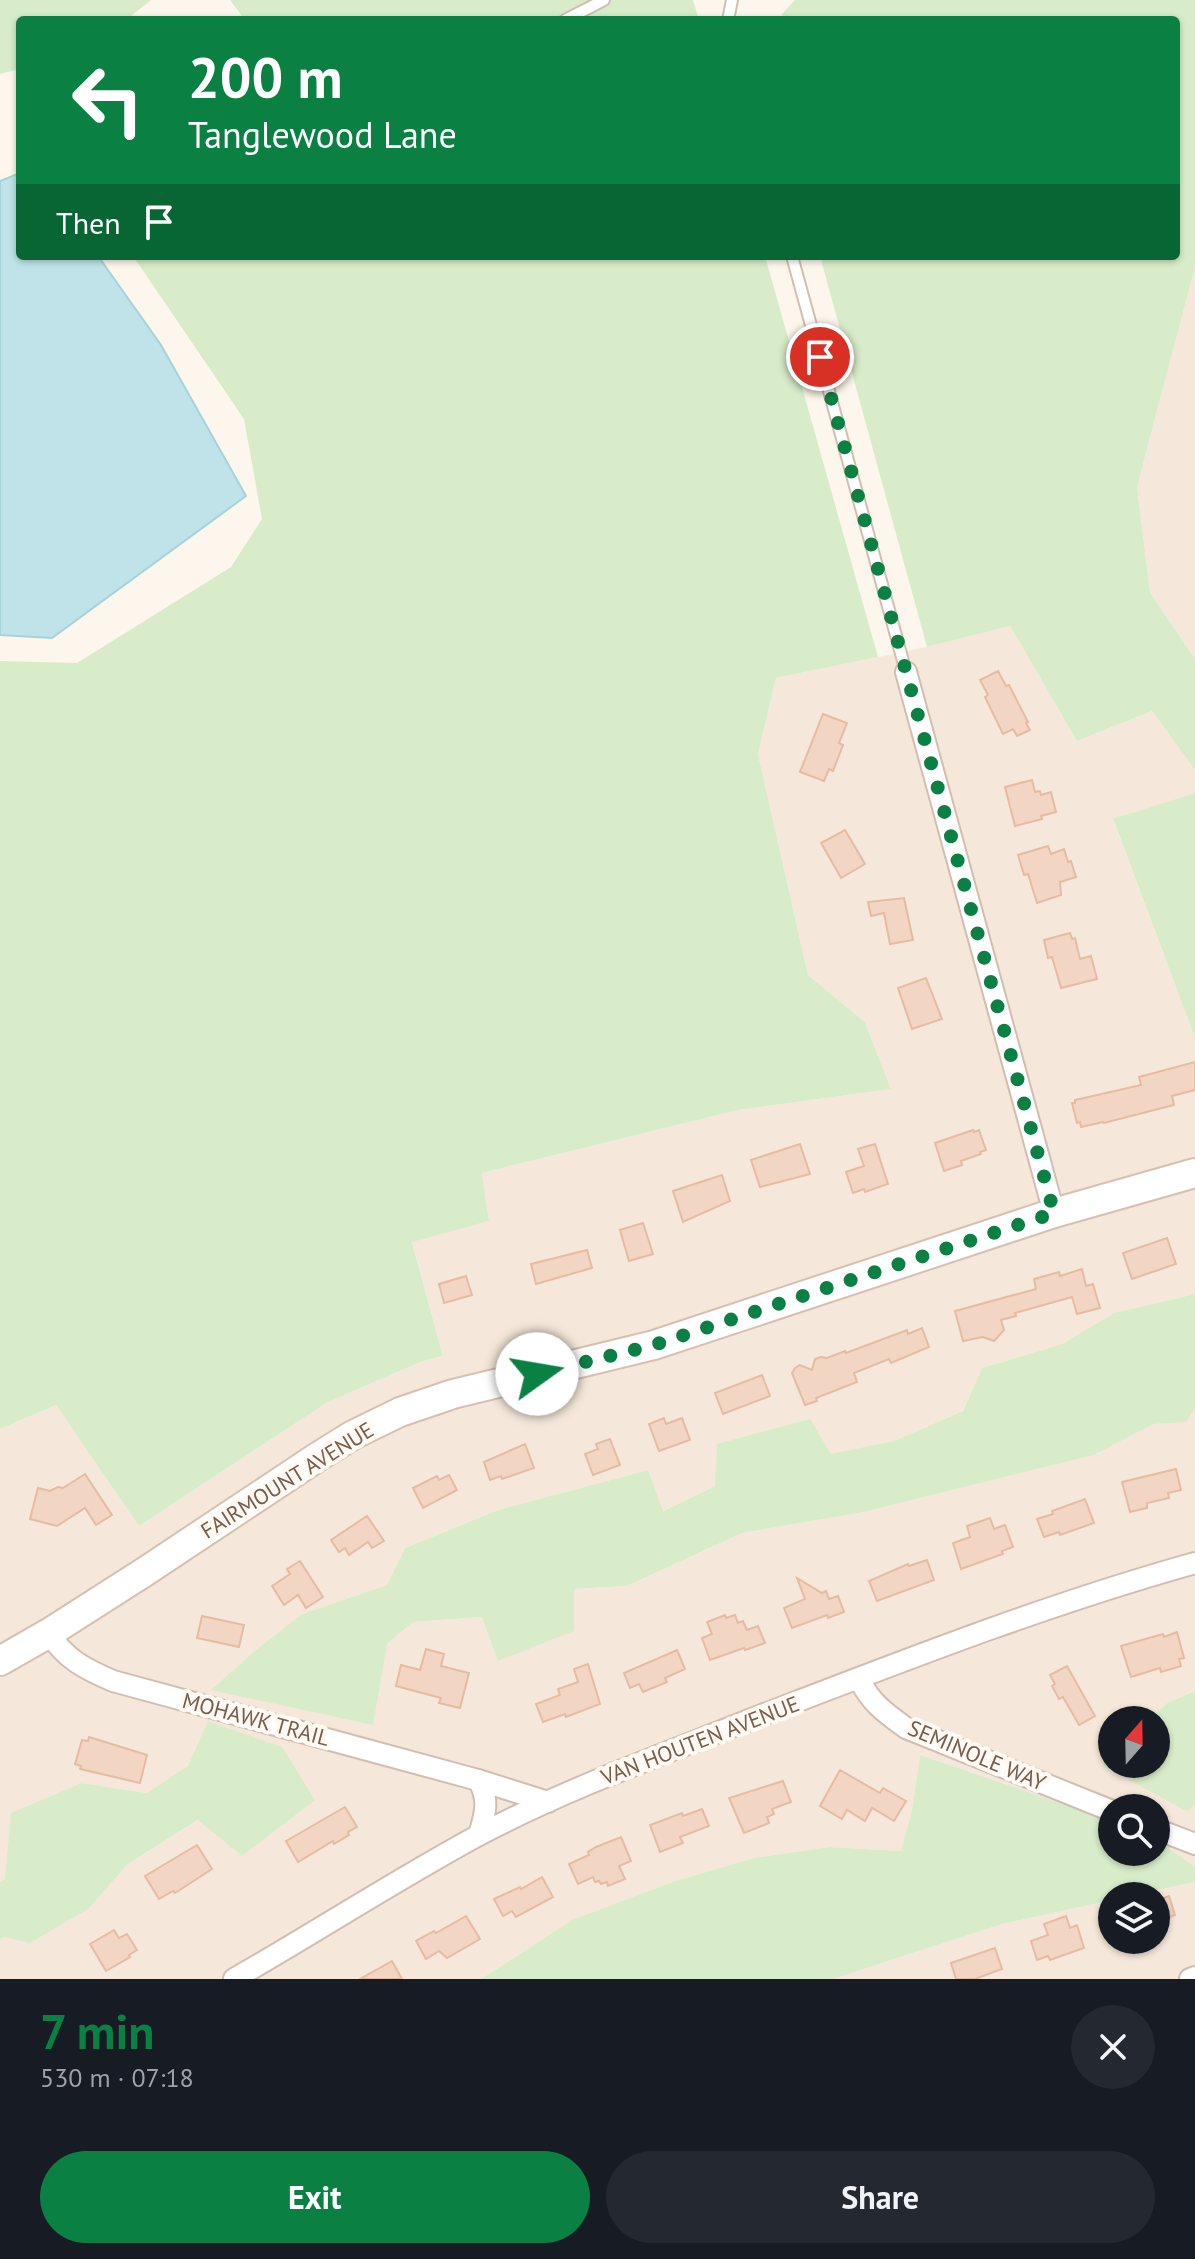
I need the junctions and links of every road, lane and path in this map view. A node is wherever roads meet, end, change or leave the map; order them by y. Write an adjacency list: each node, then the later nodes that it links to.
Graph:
1 (604, 0): 2 (lane)
2 (573, 16)
3 (793, 260): 4 (lane)
4 (906, 672): 6 (street)
5 (1195, 1173): 6 (main road, FAIRMOUNT AVENUE)
6 (1054, 1213): 8 (main road, FAIRMOUNT AVENUE)
7 (1195, 1563): 10 (street, VAN HOUTEN AVENUE)
8 (49, 1633): 9 (main road, FAIRMOUNT AVENUE); 11 (street, MOHAWK TRAIL)
9 (0, 1661)
10 (859, 1679): 12 (street, VAN HOUTEN AVENUE); 13 (street, SEMINOLE WAY)
11 (478, 1780): 12 (street, MOHAWK TRAIL); 15 (street)
12 (548, 1802): 15 (street, VAN HOUTEN AVENUE)
13 (1098, 1805)
14 (1170, 1834): 16 (street)
15 (479, 1835): 17 (street, VAN HOUTEN AVENUE)
16 (1195, 1844)
17 (234, 1979)

